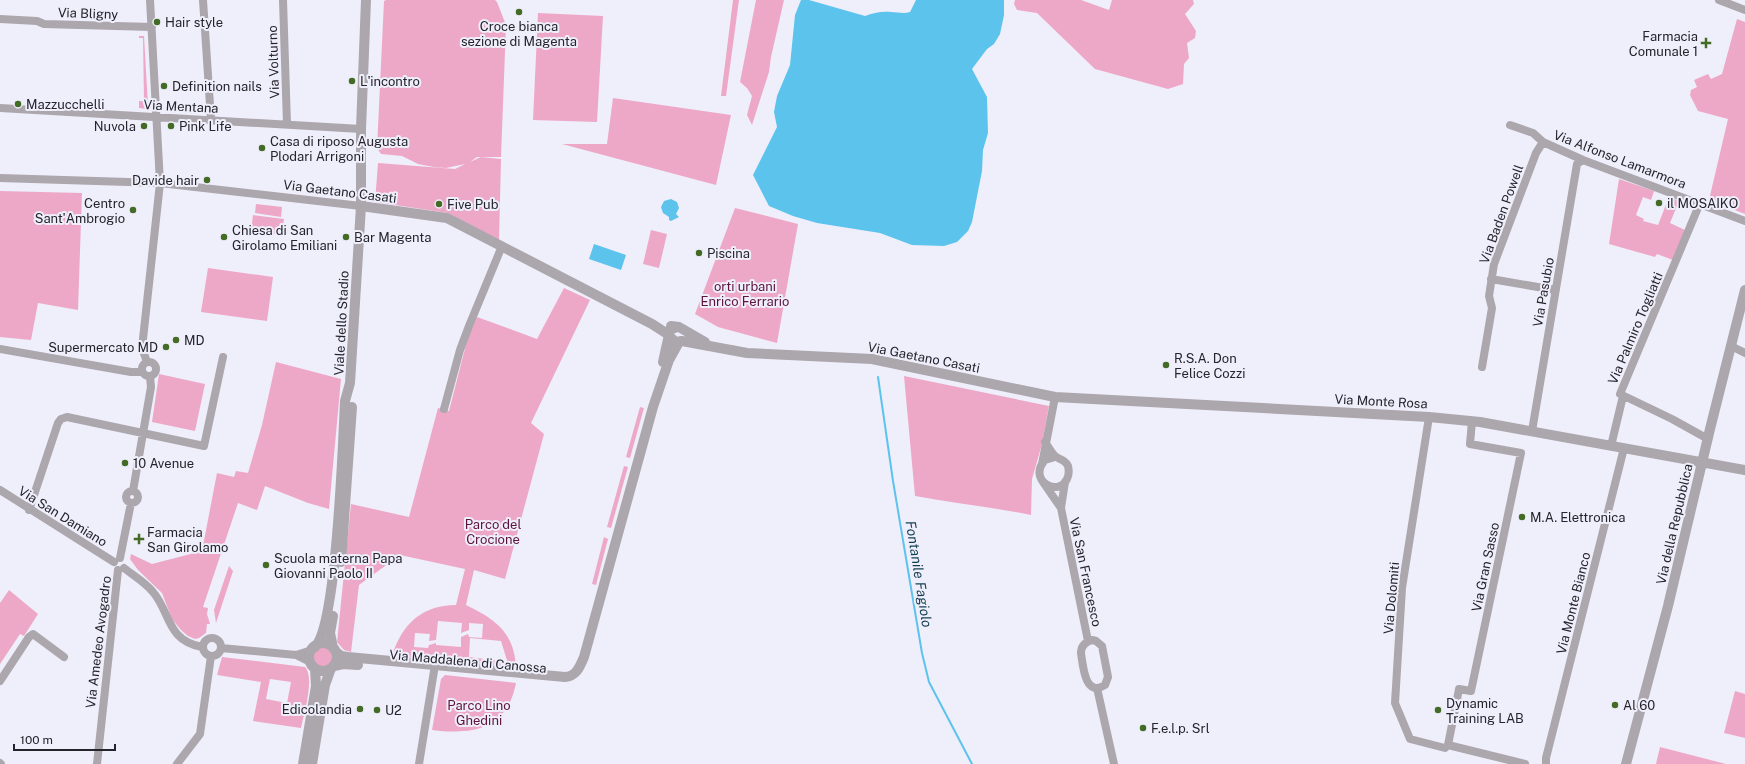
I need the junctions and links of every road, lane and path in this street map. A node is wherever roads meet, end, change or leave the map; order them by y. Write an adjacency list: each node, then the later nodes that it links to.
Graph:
1 (150, 0): 9 (street)
2 (203, 0): 12 (street)
3 (283, 0): 13 (street, Via Volturno)
4 (366, 0): 15 (street, Viale dello Stadio)
5 (1719, 0): 6 (street)
6 (1730, 2): 7 (street)
7 (1745, 10)
8 (0, 19): 9 (street, Via Bligny)
9 (152, 28): 11 (street)
10 (0, 108): 11 (street, Via Mentana)
11 (157, 117): 12 (street, Via Mentana); 19 (street)
12 (211, 120): 13 (street, Via Mentana)
13 (287, 124): 15 (street, Via Mentana)
14 (1510, 125): 16 (street, Via Alfonso Lamarmora)
15 (361, 129): 21 (street, Viale dello Stadio)
16 (1543, 142): 17 (street, Via Alfonso Lamarmora); 24 (street, Via Baden Powell)
17 (1583, 160): 20 (street, Via Alfonso Lamarmora); 25 (street, Via Pasubio)
18 (0, 178): 19 (street, Via Gaetano Casati)
19 (160, 182): 21 (street, Via Gaetano Casati); 36 (street)
20 (1700, 203): 22 (street, Via Alfonso Lamarmora); 41 (street, Via Palmiro Togliatti)
21 (361, 206): 23 (street, Via Gaetano Casati); 40 (street, Viale dello Stadio)
22 (1745, 221)
23 (502, 246): 27 (street, Via Gaetano Casati); 44 (street)
24 (1491, 279): 25 (street); 37 (street, Via Baden Powell)
25 (1555, 290): 47 (street, Via Pasubio)
26 (1745, 290): 31 (street, Via della Repubblica)
27 (652, 324): 28 (street, Via Gaetano Casati); 29 (street, Via Gaetano Casati)
28 (680, 328): 29 (street); 30 (street); 32 (street, Via Gaetano Casati)
29 (669, 336): 30 (street, Via Gaetano Casati); 43 (street, Via Maddalena di Canossa)
30 (680, 341): 32 (street, Via Gaetano Casati); 43 (street, Via Maddalena di Canossa)
31 (1731, 346): 34 (street); 49 (street, Via della Repubblica)
32 (716, 348): 42 (street, Via Gaetano Casati)
33 (0, 349): 38 (street)
34 (1745, 352)
35 (223, 357): 48 (street)
36 (147, 362): 38 (street); 39 (street)
37 (1482, 367)
38 (142, 372): 39 (street)
39 (150, 377): 48 (street)
40 (350, 383): 67 (street, Viale dello Stadio); 68 (street, Viale dello Stadio)
41 (1623, 396): 49 (street, Via Palmiro Togliatti); 51 (street)
42 (1055, 397): 45 (street, Via Monte Rosa); 50 (street)
43 (654, 407): 71 (street, Via Maddalena di Canossa)
44 (444, 409)
45 (1429, 417): 46 (street, Via Monte Rosa); 82 (street, Via Dolomiti)
46 (1472, 421): 47 (street, Via Monte Rosa); 82 (street, Via Gran Sasso)
47 (1532, 431): 51 (street, Via Monte Rosa)
48 (144, 432): 61 (street); 62 (street)
49 (1708, 439): 54 (street, Via della Repubblica)
50 (1045, 442): 53 (street, Via San Francesco); 55 (street)
51 (1611, 446): 52 (street, Via Monte Rosa)
52 (1624, 448): 54 (street, Via Monte Rosa); 90 (street, Via Monte Bianco)
53 (1055, 457): 55 (street); 58 (street, Via San Francesco)
54 (1702, 461): 56 (street, Via Monte Rosa); 91 (street, Via della Repubblica)
55 (1042, 464): 57 (street)
56 (1745, 470)
57 (1043, 482): 58 (street); 60 (street, Via San Francesco)
58 (1065, 482): 60 (street, Via San Francesco)
59 (0, 490): 61 (street, Via San Damiano)
60 (1061, 508): 64 (street, Via San Francesco)
61 (29, 510): 62 (street, Via San Damiano)
62 (117, 560): 63 (street, Via San Damiano)
63 (121, 569): 65 (street, Via San Damiano); 83 (street, Via Amedeo Avogadro)
64 (1088, 641): 81 (street, Via San Francesco); 81 (street, Via San Francesco)
65 (202, 647): 66 (street); 70 (street)
66 (221, 648): 69 (street); 70 (street)
67 (313, 648): 68 (street); 69 (street); 73 (street, Viale dello Stadio)
68 (334, 650): 74 (street, Via Maddalena di Canossa); 75 (street, Viale dello Stadio)
69 (296, 654): 73 (street)
70 (211, 656): 84 (street)
71 (584, 656): 77 (street, Via Maddalena di Canossa); 79 (street, Via Maddalena di Canossa)
72 (64, 657): 80 (street)
73 (313, 665): 75 (street); 85 (street, Viale dello Stadio)
74 (392, 665): 75 (street, Via Maddalena di Canossa); 76 (street, Via Maddalena di Canossa); 76 (street, Via Maddalena di Canossa)
75 (333, 667): 86 (street, Viale dello Stadio)
76 (431, 668): 77 (street, Via Maddalena di Canossa); 78 (street, Via Maddalena di Canossa); 87 (street)
77 (505, 671): 78 (street); 79 (street)
78 (474, 675): 79 (street, Via Maddalena di Canossa)
79 (540, 680)
80 (0, 681)
81 (1097, 688): 88 (street, Via San Francesco)
82 (1448, 745): 89 (street)
83 (97, 764)
84 (177, 764)
85 (303, 764)
86 (312, 764)
87 (419, 764)
88 (1114, 764)
89 (1525, 764)
90 (1546, 764)
91 (1626, 764)

